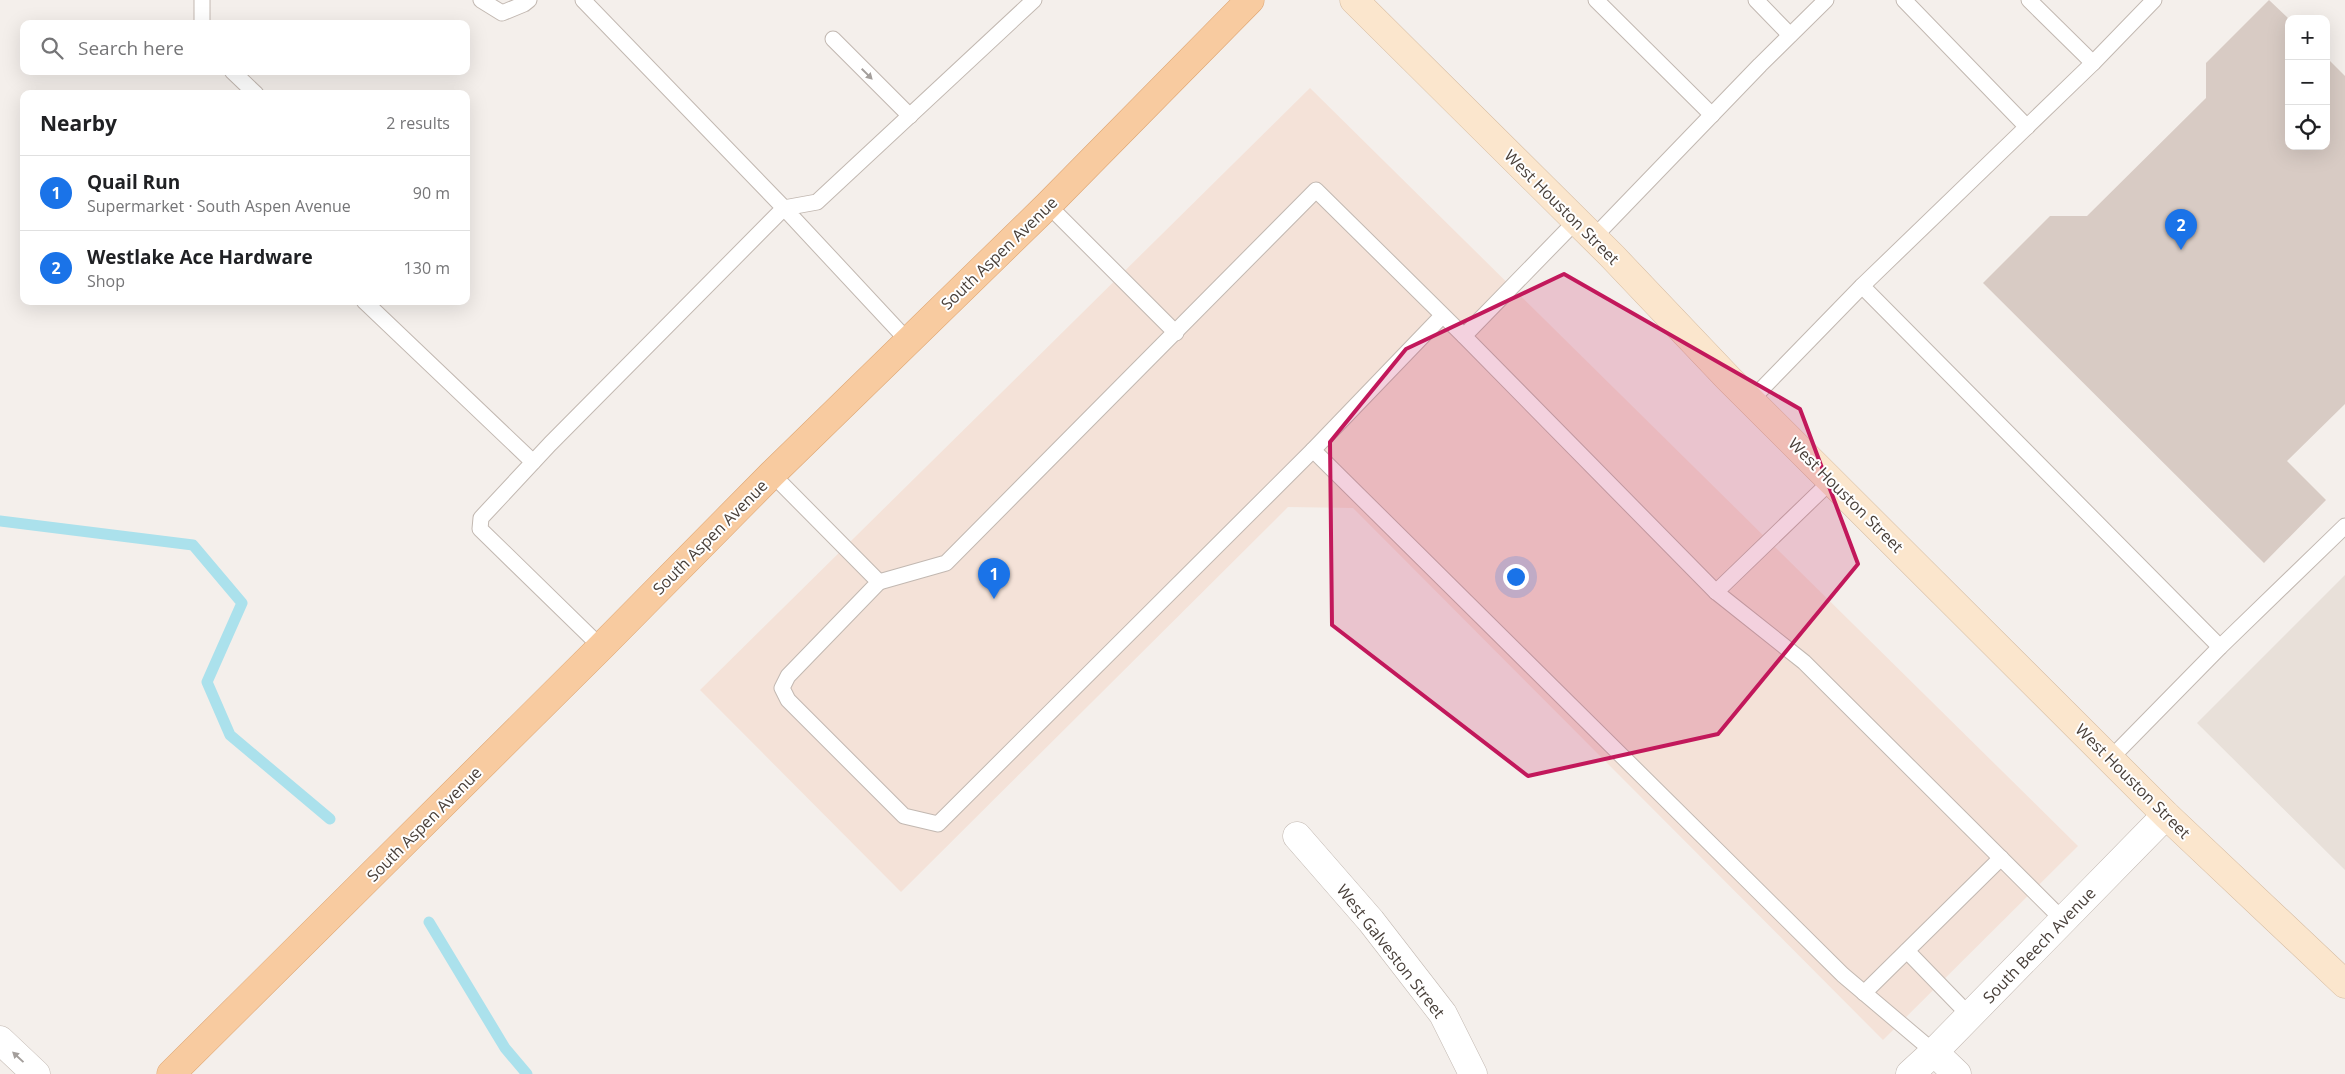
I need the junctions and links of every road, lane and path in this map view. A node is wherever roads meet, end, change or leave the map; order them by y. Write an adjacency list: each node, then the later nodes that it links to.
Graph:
1 (202, 0): 14 (lane)
2 (481, 0): 3 (lane)
3 (529, 0)
4 (583, 0): 24 (lane)
5 (1034, 0): 21 (lane)
6 (1250, 0): 23 (main road, South Aspen Avenue)
7 (1354, 0): 25 (main road, West Houston Street)
8 (1596, 0): 20 (lane)
9 (1756, 0): 15 (lane)
10 (1826, 0): 15 (lane)
11 (1904, 0): 22 (lane)
12 (2029, 0): 17 (lane)
13 (2154, 0): 17 (lane)
14 (202, 20)
15 (1790, 35): 20 (lane)
16 (833, 39): 21 (lane, one-way to 21)
17 (2093, 63): 22 (lane)
18 (236, 75): 19 (lane)
19 (252, 90)
20 (1712, 115): 25 (lane)
21 (910, 116): 24 (lane)
22 (2027, 127): 26 (lane)
23 (1048, 205): 29 (lane); 31 (main road, South Aspen Avenue)
24 (784, 208): 31 (lane); 34 (lane)
25 (1585, 229): 30 (lane); 32 (main road, West Houston Street)
26 (1862, 286): 32 (lane); 41 (lane)
27 (368, 305): 34 (lane)
28 (1442, 316): 29 (lane); 30 (lane); 33 (lane)
29 (1176, 333): 38 (lane)
30 (1464, 336): 39 (lane)
31 (908, 341): 35 (main road, South Aspen Avenue)
32 (1751, 400): 36 (main road, West Houston Street)
33 (1313, 450): 38 (lane); 49 (lane)
34 (533, 462): 40 (lane)
35 (772, 474): 38 (lane); 40 (main road, South Aspen Avenue)
36 (1832, 481): 39 (lane); 42 (main road, West Houston Street)
37 (2345, 526): 41 (lane)
38 (879, 582)
39 (1716, 592): 45 (lane)
40 (601, 648): 54 (main road, South Aspen Avenue)
41 (2220, 648): 42 (lane)
42 (2110, 759): 43 (main road, West Houston Street)
43 (2166, 815): 46 (street, South Beech Avenue); 48 (main road, West Houston Street)
44 (1296, 836): 55 (street, West Galveston Street)
45 (2001, 858): 46 (lane); 47 (lane)
46 (2063, 920): 50 (street, South Beech Avenue)
47 (1907, 951): 49 (lane); 50 (lane)
48 (2345, 984)
49 (1864, 993): 52 (lane)
50 (1970, 1016): 52 (street, South Beech Avenue)
51 (0, 1040): 53 (street, one-way to 51)
52 (1934, 1052): 56 (street, South Beech Avenue); 57 (street)
53 (36, 1074)
54 (171, 1074)
55 (1473, 1074)
56 (1910, 1074)
57 (1957, 1074)

